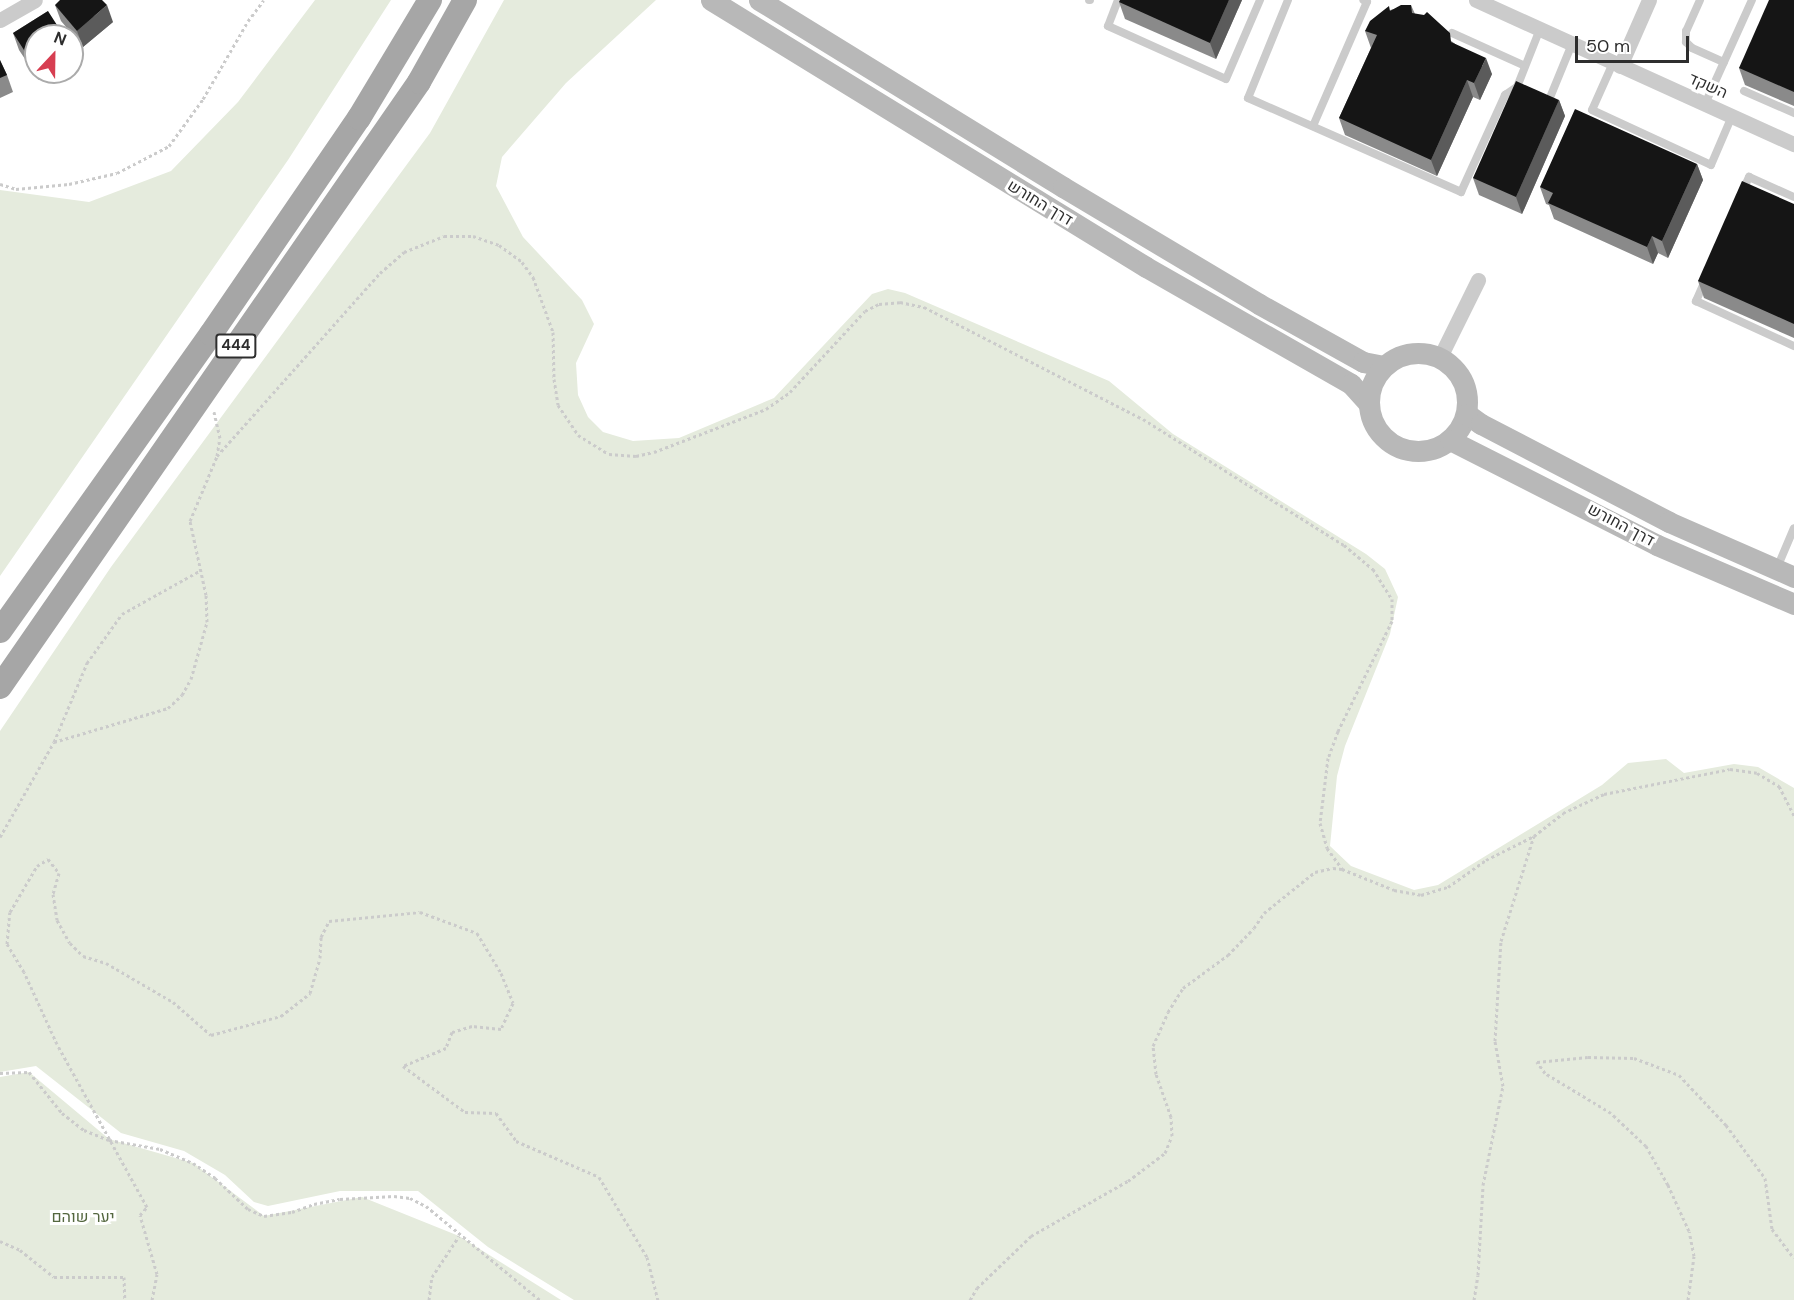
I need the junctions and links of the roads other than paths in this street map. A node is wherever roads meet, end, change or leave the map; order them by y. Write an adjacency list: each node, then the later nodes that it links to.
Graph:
1 (35, 0): 14 (street)
2 (430, 0): 41 (main road, 444)
3 (465, 0): 42 (main road, 444)
4 (711, 0): 35 (street, דרך החורש)
5 (759, 0): 34 (street, דרך החורש)
6 (1118, 0): 7 (lane)
7 (1260, 0)
8 (1288, 0): 26 (lane)
9 (1363, 0): 26 (lane)
10 (1476, 0): 15 (street, השקד)
11 (1649, 0): 19 (street)
12 (1700, 0): 18 (lane)
13 (1752, 0): 18 (lane)
14 (0, 20)
15 (1540, 29): 17 (street, השקד); 20 (lane)
16 (1452, 33): 20 (lane)
17 (1572, 44): 19 (street, השקד); 22 (lane)
18 (1724, 62): 23 (lane)
19 (1616, 64): 23 (street, השקד); 25 (lane)
20 (1525, 66): 26 (lane)
21 (1744, 91): 24 (lane)
22 (1549, 100)
23 (1705, 105): 25 (street, השקד)
24 (1794, 113)
25 (1732, 117): 27 (street, השקד)
26 (1313, 126)
27 (1794, 144)
28 (1740, 197): 29 (lane)
29 (1794, 197)
30 (1709, 270): 32 (lane)
31 (1478, 280): 33 (street)
32 (1794, 346)
33 (1440, 357): 34 (street); 36 (street)
34 (1384, 366): 35 (street)
35 (1369, 404): 37 (street)
36 (1467, 414): 37 (street); 39 (street, דרך החורש)
37 (1450, 440): 40 (street, דרך החורש)
38 (1794, 528): 39 (lane)
39 (1785, 573)
40 (1794, 604)
41 (0, 631)
42 (0, 687)

